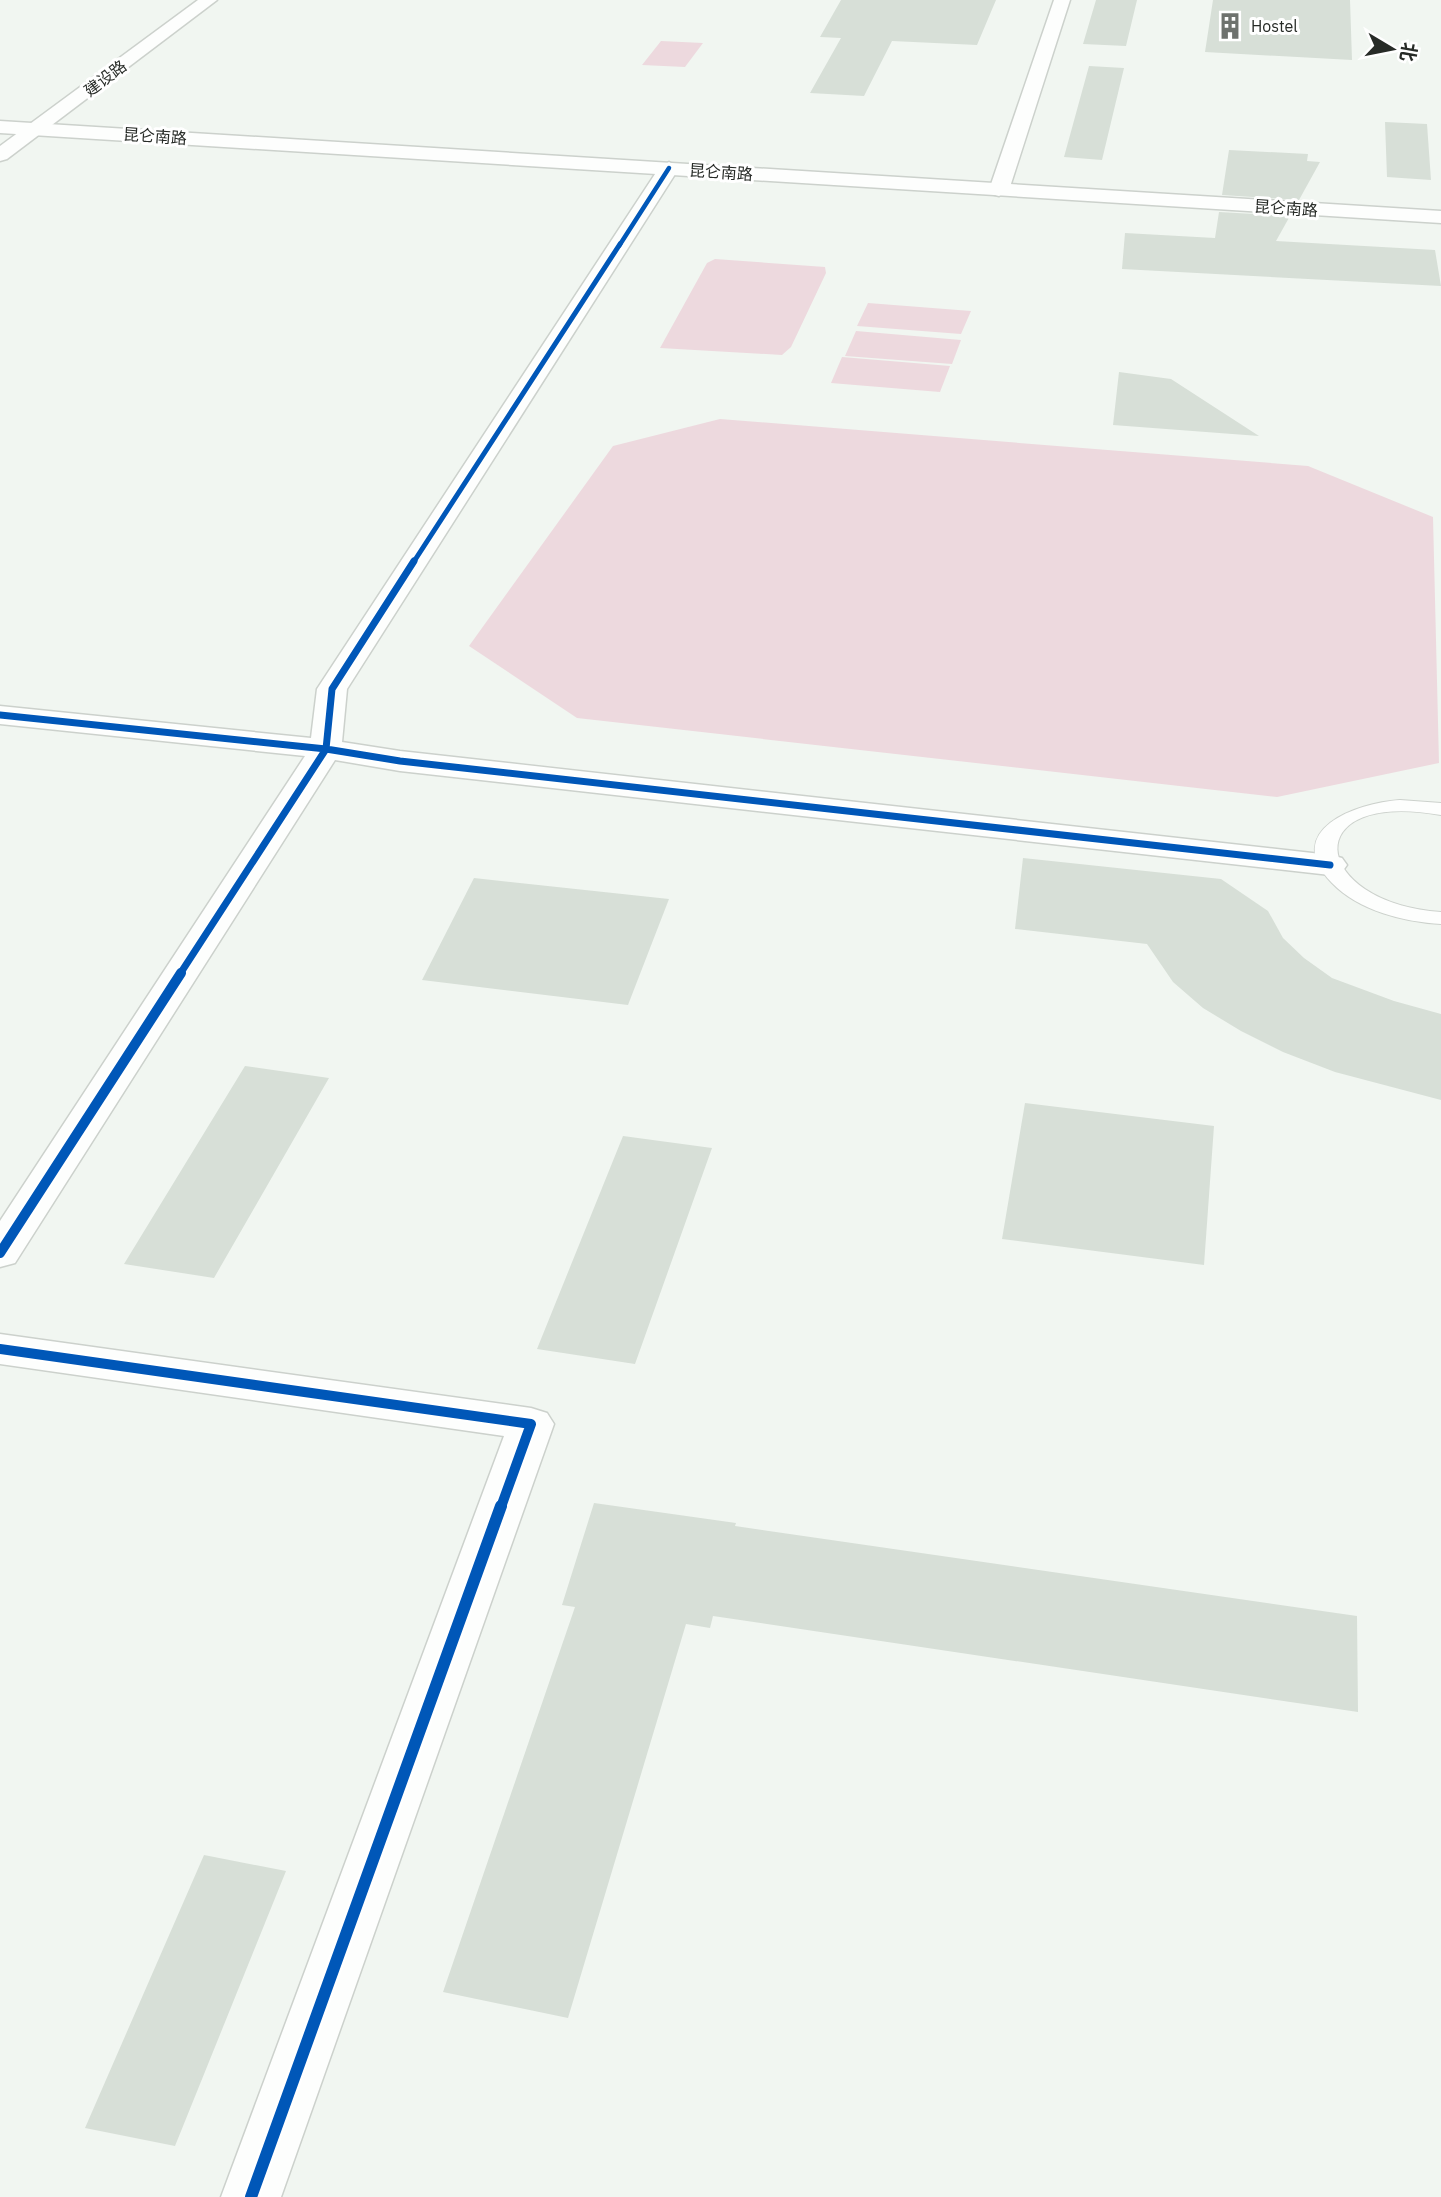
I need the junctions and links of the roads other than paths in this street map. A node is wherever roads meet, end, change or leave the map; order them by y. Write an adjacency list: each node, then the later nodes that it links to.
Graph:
1 (209, 0): 4 (street, 建设路)
2 (1062, 0): 7 (street)
3 (0, 127): 4 (street, 昆仑南路)
4 (37, 129): 5 (street, 建设路); 6 (street, 昆仑南路)
5 (0, 155)
6 (669, 168): 7 (street, 昆仑南路); 10 (street)
7 (999, 190): 8 (street, 昆仑南路)
8 (1441, 217)
9 (0, 715): 10 (street)
10 (326, 749): 12 (street); 14 (street)
11 (1441, 809): 12 (lane)
12 (1330, 865): 13 (lane)
13 (1441, 918)
14 (0, 1253)
15 (0, 1349): 16 (street)
16 (251, 2197)

